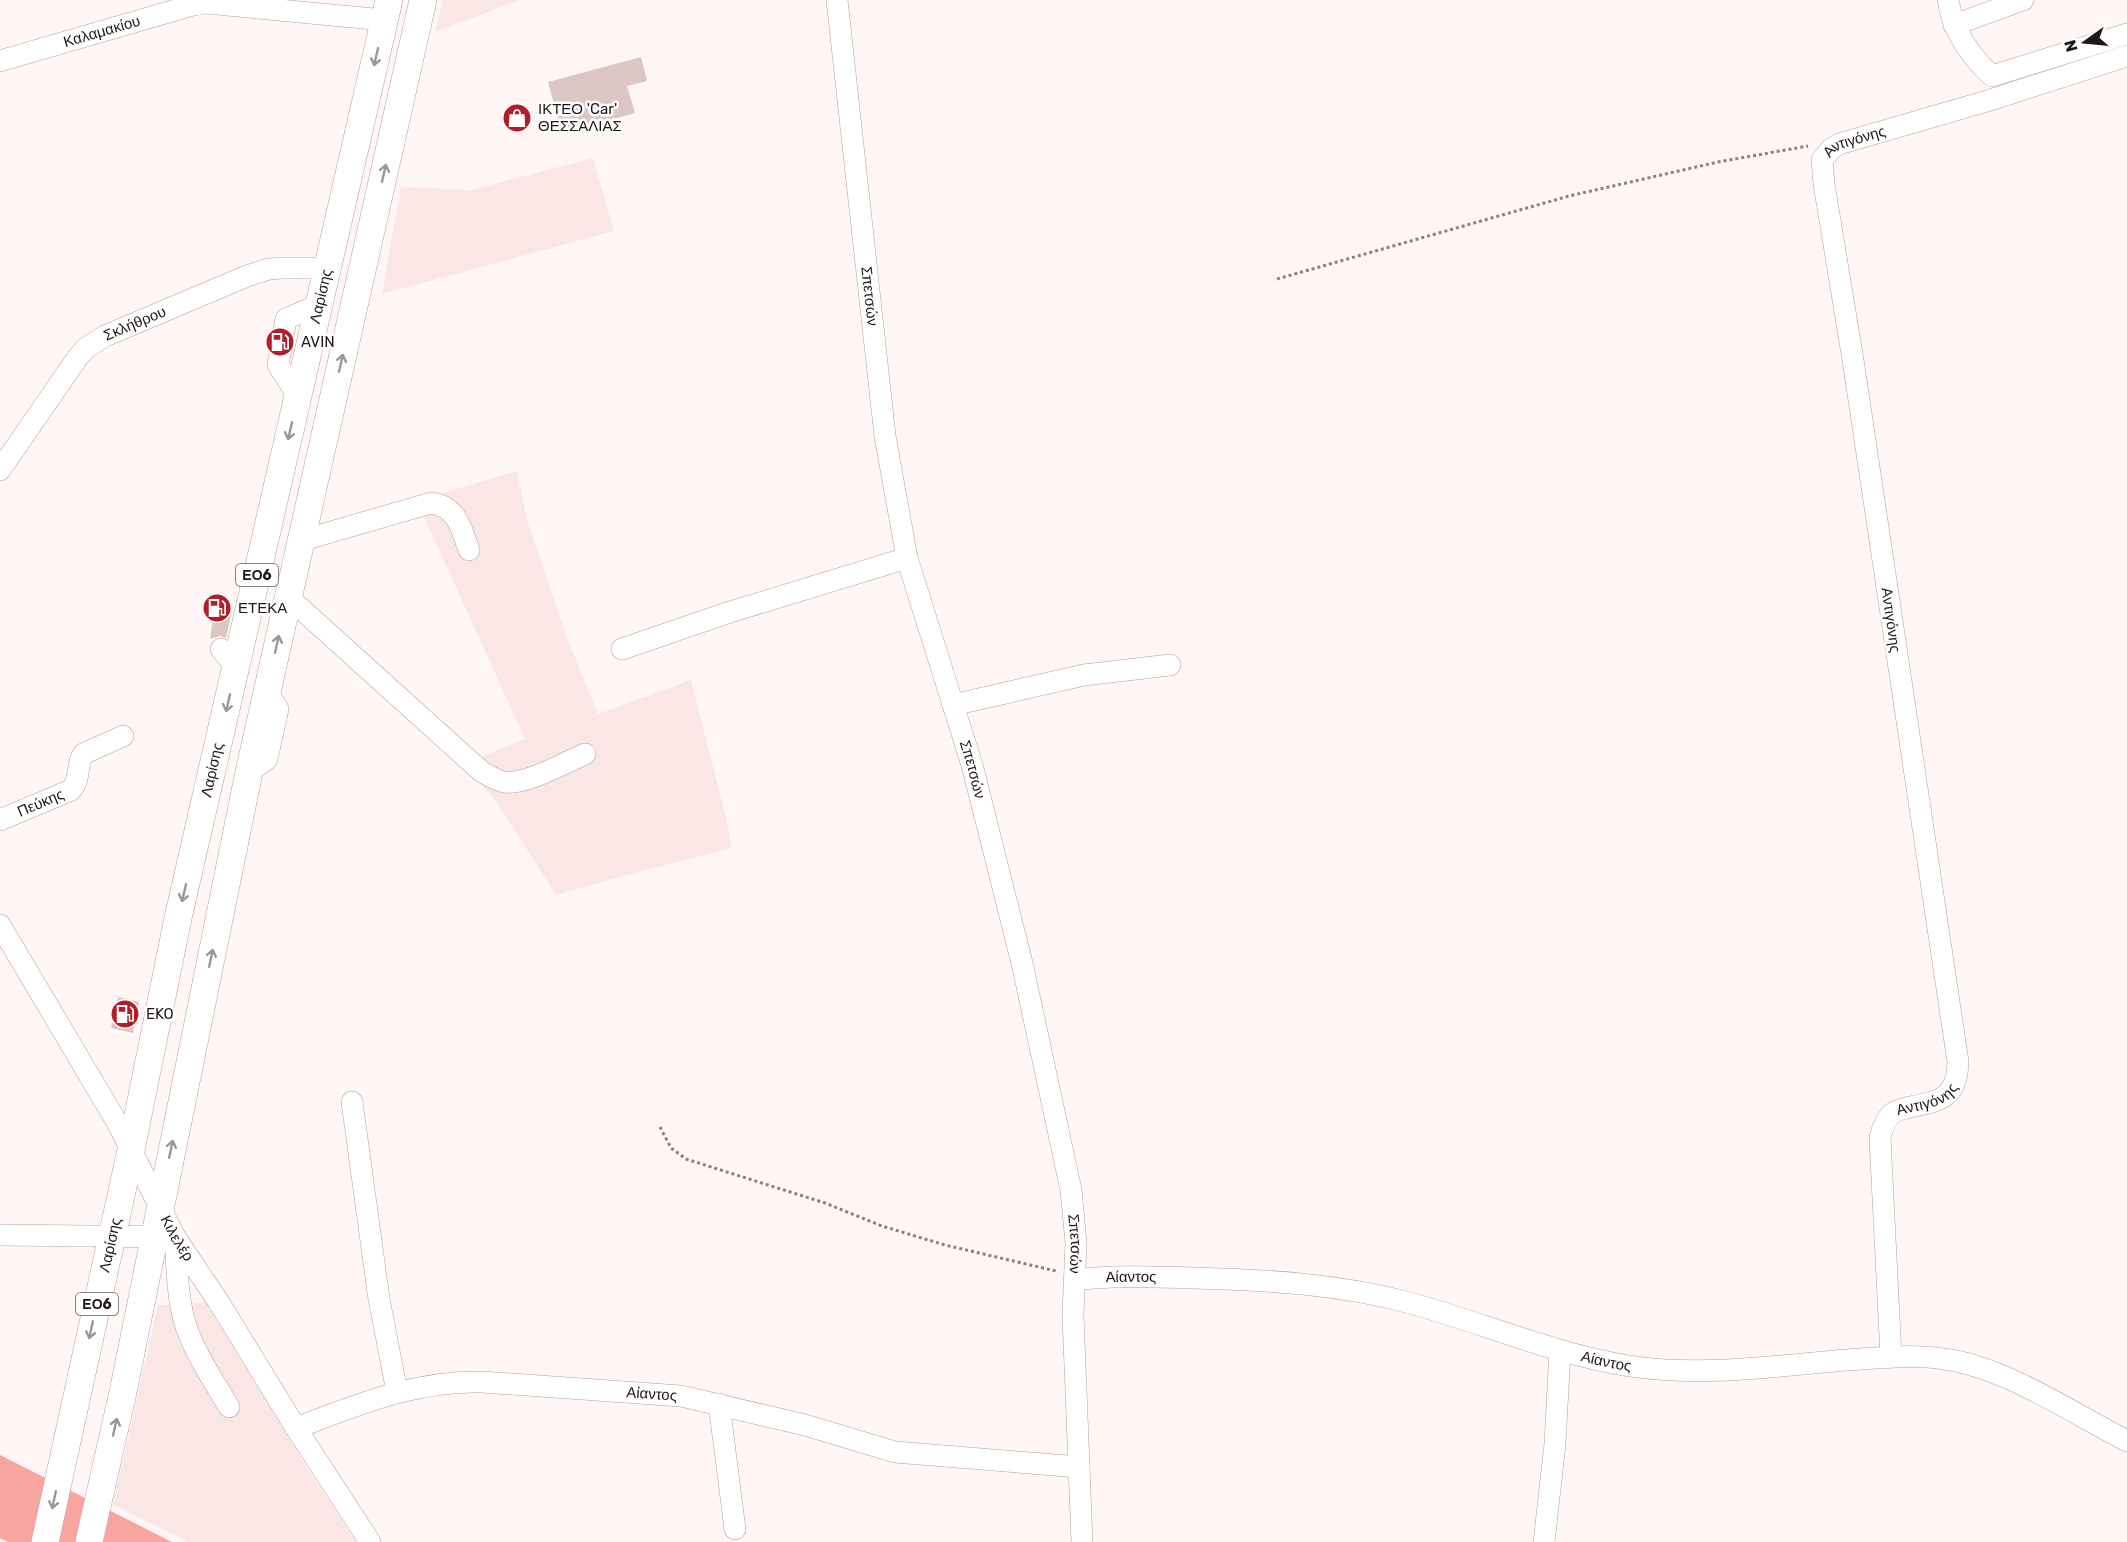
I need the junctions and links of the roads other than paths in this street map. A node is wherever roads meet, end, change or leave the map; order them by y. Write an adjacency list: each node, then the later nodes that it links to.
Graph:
1 (423, 0): 12 (main road, ΕΟ6, one-way to 1)
2 (837, 0): 14 (street, Σπετσών)
3 (1948, 0): 6 (street)
4 (2023, 0): 6 (street)
5 (386, 10): 9 (street, Καλαμακίου); 10 (main road, Λαρίσης / ΕΟ6, one-way to 10)
6 (1954, 25): 7 (street)
7 (2127, 34)
8 (2127, 56): 31 (street, Αντιγόνης)
9 (0, 61)
10 (327, 268): 11 (street, Σκλήθρου); 24 (main road, Λαρίσης / ΕΟ6, one-way to 24)
11 (0, 470)
12 (300, 541): 13 (street); 15 (main road, ΕΟ6)
13 (469, 549)
14 (907, 558): 16 (street); 18 (street, Σπετσών)
15 (288, 597): 20 (street); 25 (main road, ΕΟ6, one-way to 15)
16 (622, 650)
17 (1170, 665): 18 (street)
18 (953, 705): 29 (street, Σπετσών)
19 (123, 736): 21 (street, Πεύκης)
20 (585, 753)
21 (0, 820)
22 (0, 925): 24 (street, Κιλελέρ)
23 (352, 1102): 32 (street)
24 (131, 1150): 25 (street, Κιλελέρ); 27 (main road, Λαρίσης / ΕΟ6)
25 (159, 1206): 28 (main road, ΕΟ6)
26 (0, 1235): 27 (street)
27 (112, 1236): 28 (street); 39 (main road, Λαρίσης / ΕΟ6, one-way to 39)
28 (164, 1237): 34 (street); 35 (street, Κιλελέρ); 40 (main road, ΕΟ6, one-way to 28)
29 (1075, 1277): 30 (street, Αίαντος); 37 (street, Σπετσών)
30 (1560, 1350): 31 (street, Αίαντος); 43 (street)
31 (1891, 1357): 36 (street, Αίαντος)
32 (398, 1392): 33 (street, Αίαντος); 35 (street, Αίαντος)
33 (719, 1404): 37 (street, Αίαντος); 38 (street)
34 (229, 1407)
35 (296, 1428): 41 (street, Κιλελέρ)
36 (2127, 1441)
37 (1079, 1467): 42 (street, Σπετσών)
38 (735, 1529)
39 (45, 1542)
40 (89, 1542)
41 (370, 1542)
42 (1082, 1542)
43 (1544, 1542)

